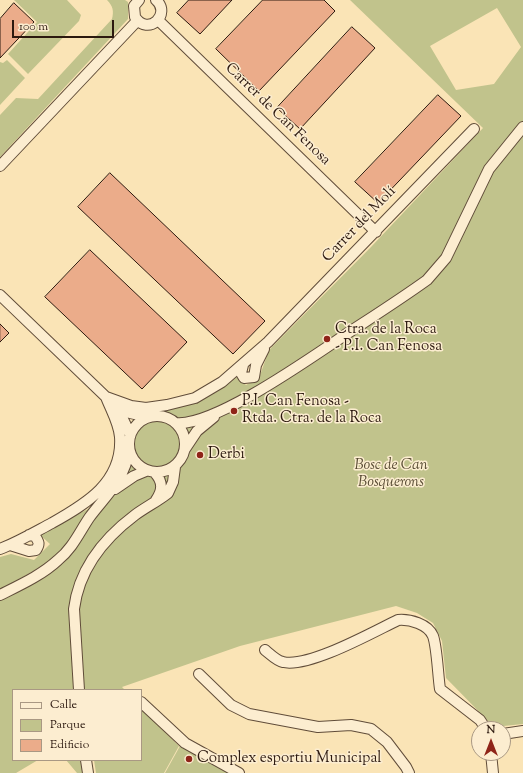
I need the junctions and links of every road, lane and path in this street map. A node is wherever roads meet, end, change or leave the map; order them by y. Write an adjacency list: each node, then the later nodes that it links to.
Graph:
1 (138, 0): 4 (street)
2 (156, 0): 3 (street)
3 (158, 20): 4 (street); 8 (street, Carrer de Can Fenosa)
4 (138, 21): 7 (street)
5 (523, 127): 13 (street)
6 (474, 129): 8 (street, Carrer del Molí)
7 (0, 166)
8 (376, 232): 10 (street, Carrer del Molí)
9 (0, 295): 12 (street)
10 (268, 342): 11 (street, Carrer del Molí); 11 (street, Carrer del Molí)
11 (243, 365): 12 (street, Carrer del Molí)
12 (106, 397): 14 (street); 16 (street); 23 (street)
13 (222, 411): 15 (street); 17 (street)
14 (149, 417): 15 (street); 16 (street)
15 (176, 423): 17 (street)
16 (130, 434): 18 (street)
17 (186, 449): 19 (street)
18 (129, 451): 20 (street); 21 (street)
19 (175, 467): 20 (street); 22 (street)
20 (150, 472): 21 (street); 22 (street)
21 (109, 494): 25 (street)
22 (155, 502): 28 (street)
23 (29, 535): 24 (street); 24 (street)
24 (5, 547)
25 (0, 595)
26 (265, 650): 30 (street)
27 (199, 674): 37 (street)
28 (79, 689)
29 (142, 703): 36 (street)
30 (481, 721)
31 (523, 731): 32 (street)
32 (511, 733)
33 (86, 761): 35 (street)
34 (491, 761): 38 (street)
35 (88, 773)
36 (239, 773)
37 (409, 773)
38 (492, 773)

